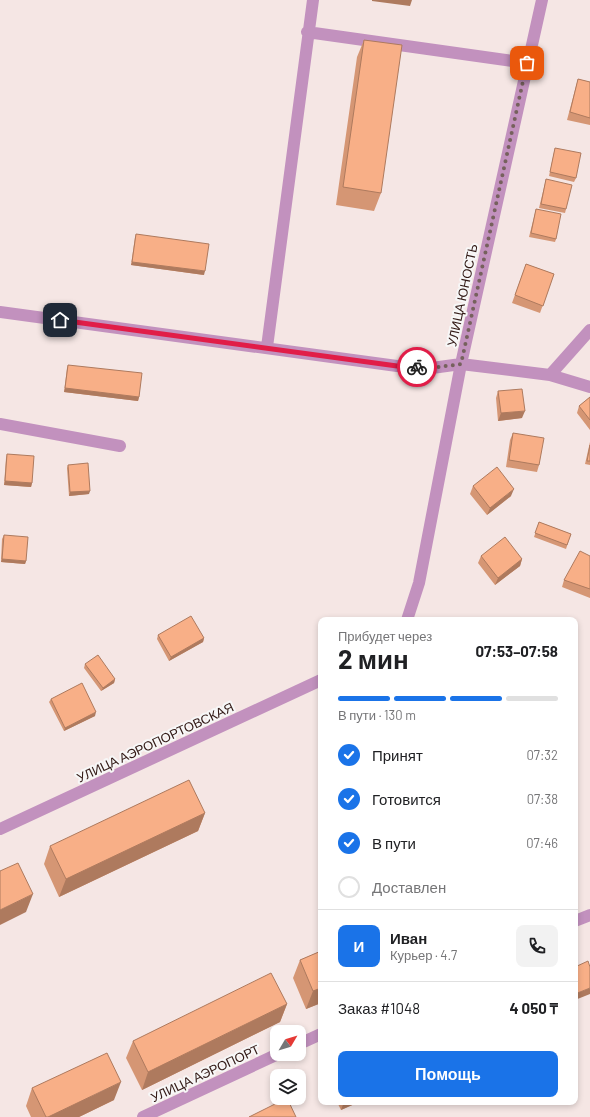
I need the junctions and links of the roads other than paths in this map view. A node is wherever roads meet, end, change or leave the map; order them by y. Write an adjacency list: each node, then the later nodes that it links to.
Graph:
1 (313, 0): 3 (street)
2 (542, 0): 4 (street, УЛИЦА ЮНОСТЬ)
3 (307, 32): 4 (street); 7 (street)
4 (527, 63): 8 (street, УЛИЦА ЮНОСТЬ)
5 (0, 312): 7 (street)
6 (590, 330): 9 (street)
7 (267, 347): 8 (street)
8 (461, 364): 9 (street); 13 (street, УЛИЦА ЮНОСТЬ)
9 (550, 375): 10 (street)
10 (590, 387)
11 (0, 424): 12 (street)
12 (120, 446)
13 (408, 617)
14 (318, 681): 15 (street, УЛИЦА АЭРОПОРТОВСКАЯ)
15 (0, 829)
16 (590, 915): 17 (street)
17 (578, 920)
18 (318, 1035): 19 (street)
19 (306, 1041)
20 (270, 1058): 21 (street, УЛИЦА АЭРОПОРТ)
21 (143, 1117)

